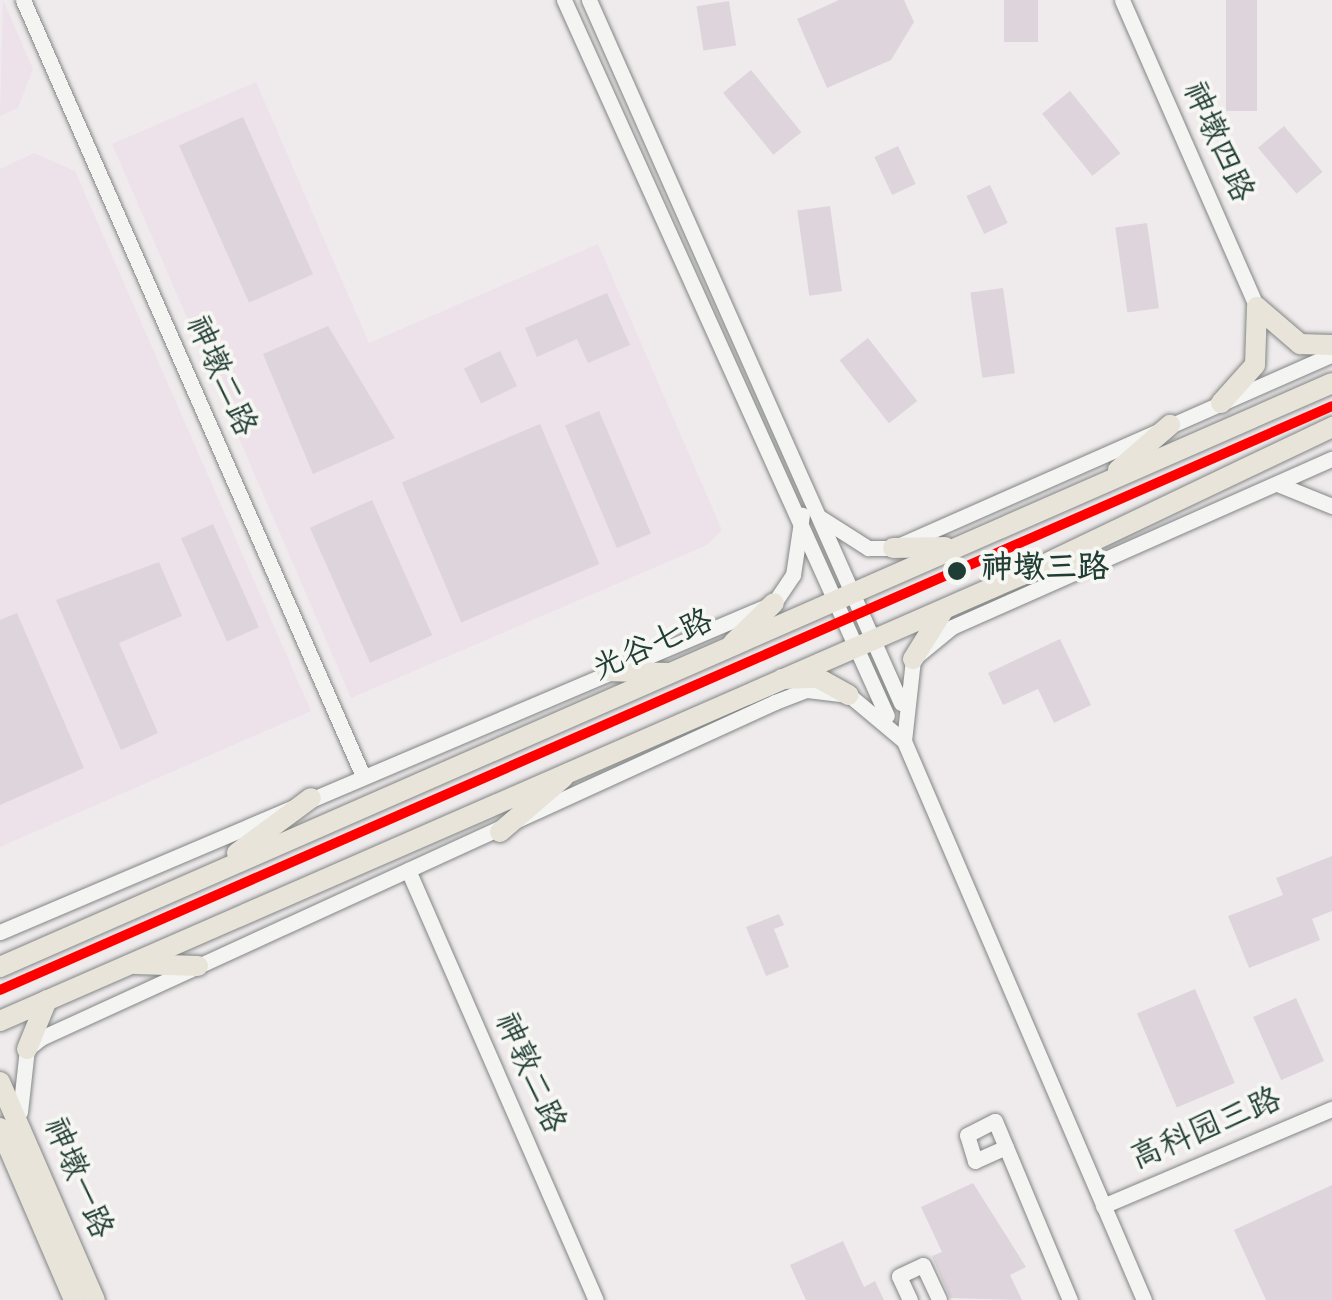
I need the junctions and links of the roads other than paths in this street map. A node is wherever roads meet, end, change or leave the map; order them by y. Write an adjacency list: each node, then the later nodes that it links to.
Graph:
1 (24, 0): 36 (street, 神墩二路)
2 (564, 0): 16 (street)
3 (589, 0): 17 (street)
4 (1122, 0): 5 (street, 神墩四路)
5 (1257, 307): 6 (main road); 9 (main road)
6 (1332, 344)
7 (1332, 354): 9 (street)
8 (1332, 382): 14 (main road, 光谷七路)
9 (1221, 403): 10 (street)
10 (1170, 425): 14 (main road); 19 (street)
11 (1332, 427): 21 (main road)
12 (1332, 459): 13 (street)
13 (1276, 484): 15 (street); 20 (street)
14 (1100, 486): 18 (main road, 光谷七路)
15 (1332, 506)
16 (802, 515): 22 (street); 23 (street)
17 (819, 516): 19 (street); 22 (street)
18 (972, 543): 19 (main road); 22 (main road, 光谷七路)
19 (893, 548)
20 (1092, 565): 21 (main road); 27 (street)
21 (1022, 574): 24 (main road)
22 (846, 598): 25 (street); 26 (main road, 光谷七路)
23 (774, 602): 26 (main road); 28 (street)
24 (948, 606): 25 (main road); 27 (main road)
25 (864, 638): 30 (main road); 32 (street); 33 (street)
26 (726, 650): 29 (main road, 光谷七路)
27 (913, 659): 32 (street)
28 (607, 671): 29 (main road); 36 (street)
29 (674, 673): 40 (main road, 光谷七路)
30 (742, 691): 31 (main road); 35 (main road)
31 (850, 695): 33 (street); 38 (street)
32 (904, 712): 34 (street)
33 (891, 726): 34 (street)
34 (904, 741): 55 (street)
35 (579, 764): 38 (main road); 44 (main road)
36 (363, 776): 37 (street)
37 (312, 798): 40 (main road); 41 (street)
38 (500, 832): 39 (street)
39 (408, 870): 45 (street); 58 (street, 神敦二路)
40 (205, 877): 43 (main road, 光谷七路)
41 (0, 932)
42 (0, 950): 43 (main road)
43 (37, 950): 46 (main road, 光谷七路)
44 (128, 964): 45 (main road); 47 (main road)
45 (198, 966): 49 (street)
46 (0, 967)
47 (47, 1000): 48 (main road); 49 (main road)
48 (0, 1021)
49 (27, 1049): 54 (street)
50 (0, 1082): 54 (main road, 神墩一路)
51 (1332, 1109): 55 (street, 高科园三路)
52 (0, 1129): 56 (main road, 神墩一路)
53 (1006, 1147): 61 (street)
54 (30, 1150): 57 (main road, 神墩一路)
55 (1103, 1206): 62 (street)
56 (74, 1300)
57 (95, 1300)
58 (596, 1300)
59 (910, 1300): 60 (street)
60 (939, 1300)
61 (1070, 1300)
62 (1144, 1300)

